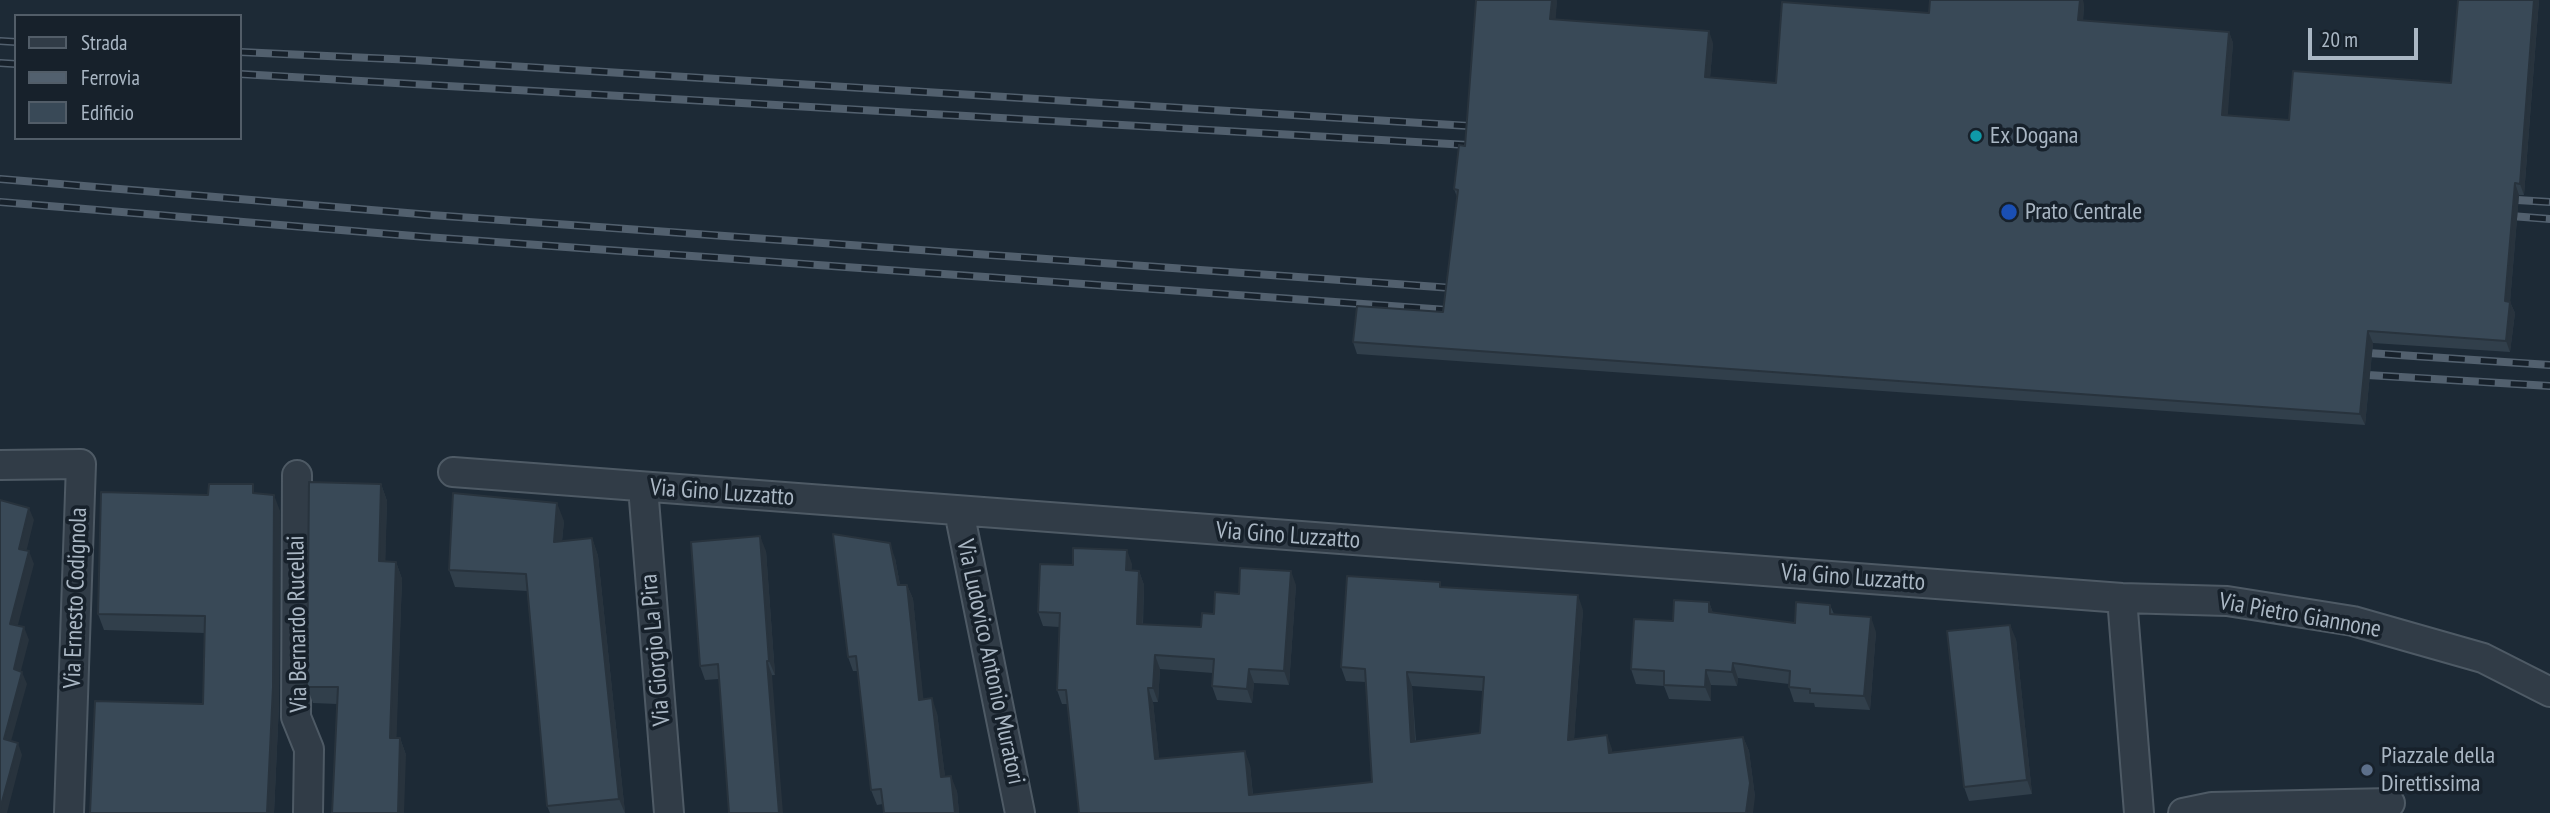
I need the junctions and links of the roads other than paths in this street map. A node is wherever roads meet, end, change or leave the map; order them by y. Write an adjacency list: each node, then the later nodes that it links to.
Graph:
1 (0, 465): 9 (street, Via Ernesto Codignola)
2 (453, 472): 4 (street, Via Gino Luzzatto)
3 (297, 475): 10 (street, Via Bernardo Rucellai)
4 (643, 487): 5 (street, Via Gino Luzzatto); 11 (street, Via Giorgio La Pira)
5 (959, 512): 6 (street, Via Gino Luzzatto); 12 (street, Via Ludovico Antonio Muratori)
6 (2122, 598): 7 (street, Via Pietro Giannone); 13 (street)
7 (2550, 692)
8 (2390, 803): 14 (street)
9 (69, 813)
10 (308, 813)
11 (669, 813)
12 (1020, 813)
13 (2139, 813)
14 (2183, 813)

